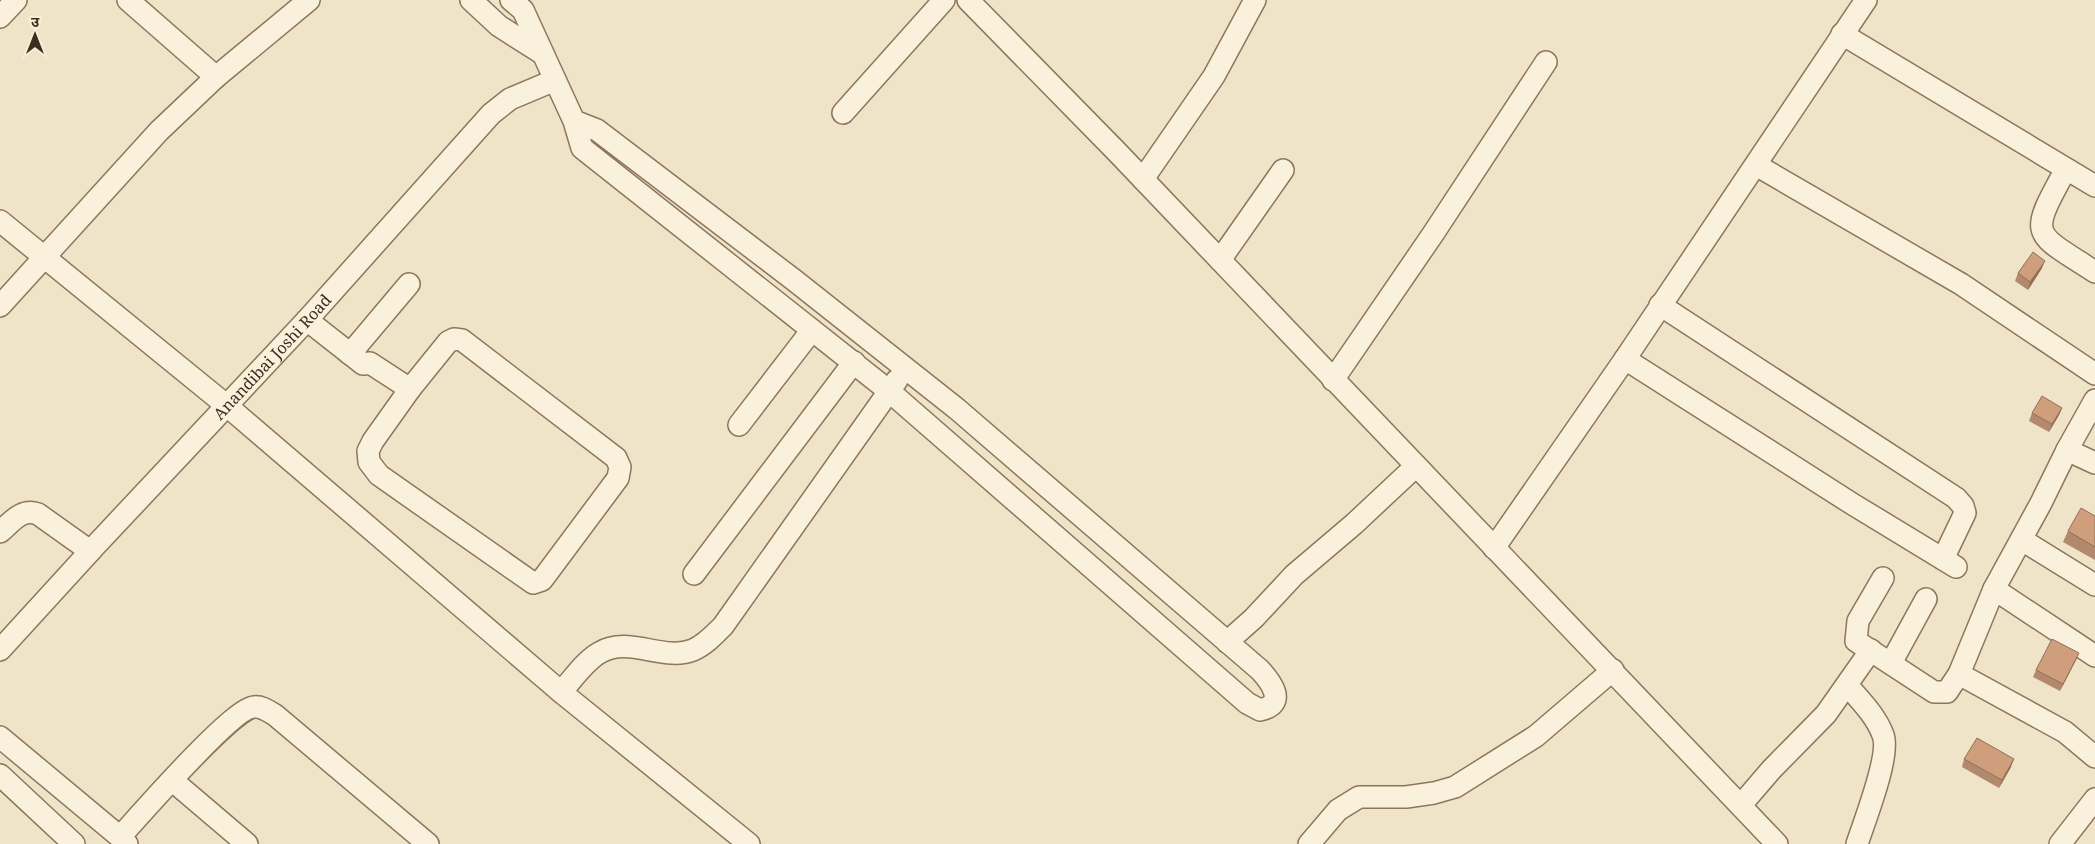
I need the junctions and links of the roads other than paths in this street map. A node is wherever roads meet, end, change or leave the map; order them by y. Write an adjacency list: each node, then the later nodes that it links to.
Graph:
1 (16, 0): 10 (street)
2 (128, 0): 14 (street)
3 (309, 0): 14 (street)
4 (471, 0): 12 (street)
5 (511, 0): 12 (street)
6 (944, 0): 16 (street)
7 (968, 0): 21 (street)
8 (1255, 0): 21 (street)
9 (1866, 0): 11 (street)
10 (0, 17)
11 (1842, 34): 18 (street); 19 (street)
12 (542, 54): 15 (street)
13 (1546, 62): 37 (street)
14 (216, 77): 24 (street)
15 (555, 80): 17 (street); 30 (street, Anandibai Joshi Road)
16 (843, 113)
17 (574, 121): 31 (street); 35 (street)
18 (1756, 165): 28 (street); 36 (street)
19 (2066, 169): 22 (street); 26 (street)
20 (1283, 170): 25 (street)
21 (1143, 179): 25 (street)
22 (2095, 186)
23 (0, 221): 24 (street)
24 (46, 257): 29 (street); 41 (street)
25 (1220, 260): 37 (street)
26 (2095, 272)
27 (409, 284): 34 (street)
28 (1660, 305): 32 (street); 32 (street)
29 (0, 306)
30 (307, 320): 34 (street); 41 (street, Anandibai Joshi Road)
31 (812, 330): 33 (street); 42 (street)
32 (1625, 359): 50 (street)
33 (854, 362): 38 (street); 52 (street)
34 (362, 363): 39 (street)
35 (905, 368): 38 (street); 46 (street)
36 (2095, 374)
37 (1333, 380): 45 (street)
38 (889, 391): 47 (street); 65 (street)
39 (406, 394): 39 (street)
40 (2095, 400): 43 (street)
41 (226, 405): 51 (street, Anandibai Joshi Road); 65 (street)
42 (739, 425)
43 (2067, 450): 44 (street); 49 (street)
44 (2095, 463)
45 (1416, 466): 50 (street); 57 (street)
46 (1064, 502): 47 (street); 57 (street)
47 (1043, 525): 57 (street)
48 (0, 532): 51 (street)
49 (2022, 540): 54 (street); 55 (street)
50 (1494, 548): 62 (street)
51 (90, 551): 58 (street, Anandibai Joshi Road)
52 (694, 574)
53 (1883, 578): 59 (street)
54 (2095, 585)
55 (1994, 589): 60 (street); 63 (street)
56 (1926, 599): 61 (street)
57 (1227, 642)
58 (0, 650)
59 (1871, 650): 61 (street); 64 (street)
60 (2095, 656)
61 (1891, 663): 63 (street)
62 (1612, 670): 71 (street); 77 (street)
63 (1959, 674): 67 (street)
64 (1847, 685): 71 (street); 79 (street)
65 (562, 692): 76 (street)
66 (0, 737): 72 (street)
67 (2095, 758)
68 (0, 775): 73 (street)
69 (172, 781): 72 (street); 74 (street); 75 (street)
70 (2095, 799): 80 (street)
71 (1741, 805): 78 (street)
72 (123, 841)
73 (74, 844)
74 (247, 844)
75 (428, 844)
76 (749, 844)
77 (1308, 844)
78 (1777, 844)
79 (1857, 844)
80 (2060, 844)

